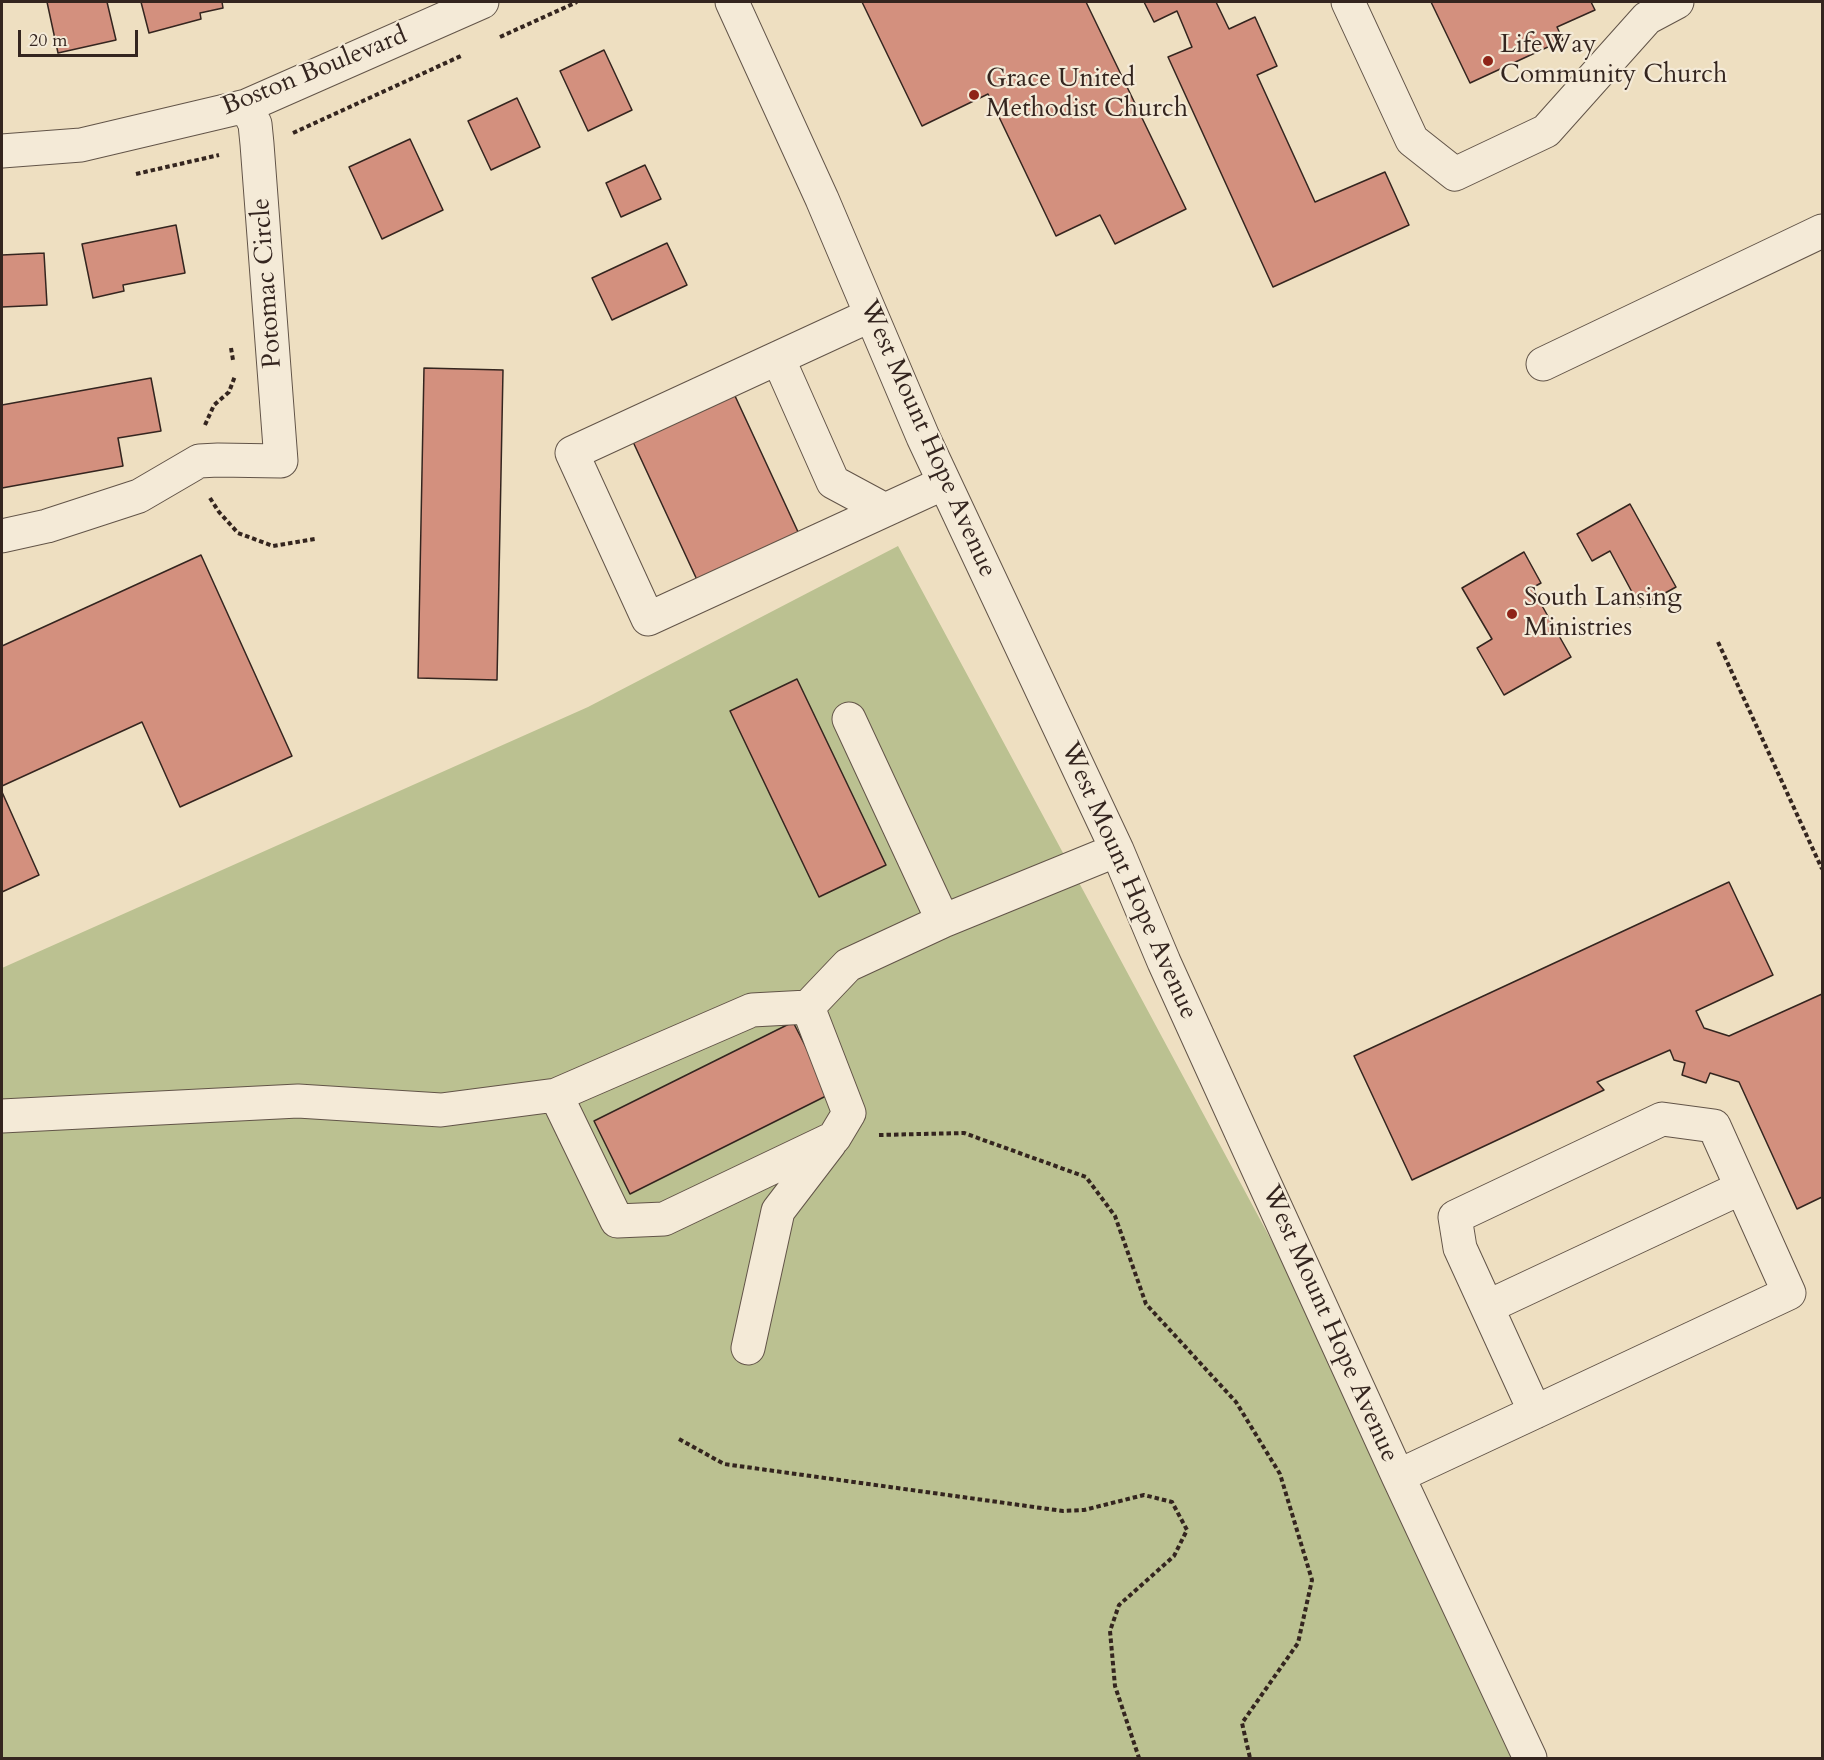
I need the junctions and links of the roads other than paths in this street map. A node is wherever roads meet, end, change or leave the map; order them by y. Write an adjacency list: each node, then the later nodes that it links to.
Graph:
1 (482, 2): 5 (street, Boston Boulevard)
2 (732, 2): 8 (street, West Mount Hope Avenue)
3 (1348, 2): 4 (street)
4 (1677, 2)
5 (246, 106): 6 (street, Boston Boulevard); 13 (street, Potomac Circle)
6 (2, 151)
7 (1822, 231): 10 (street)
8 (871, 315): 9 (street); 11 (street, West Mount Hope Avenue)
9 (777, 358): 12 (street); 12 (street)
10 (1543, 364)
11 (944, 483): 12 (street); 15 (street, West Mount Hope Avenue)
12 (885, 510)
13 (2, 536)
14 (849, 719): 16 (street)
15 (1117, 850): 16 (street); 25 (street, West Mount Hope Avenue)
16 (943, 921): 17 (street)
17 (808, 1007): 18 (street); 20 (street)
18 (556, 1095): 19 (street); 20 (street)
19 (2, 1116)
20 (842, 1126): 23 (street)
21 (1741, 1188): 22 (street); 22 (street); 24 (street)
22 (1487, 1307): 24 (street)
23 (748, 1348)
24 (1535, 1412): 25 (street)
25 (1398, 1476): 26 (street, West Mount Hope Avenue)
26 (1530, 1758)

